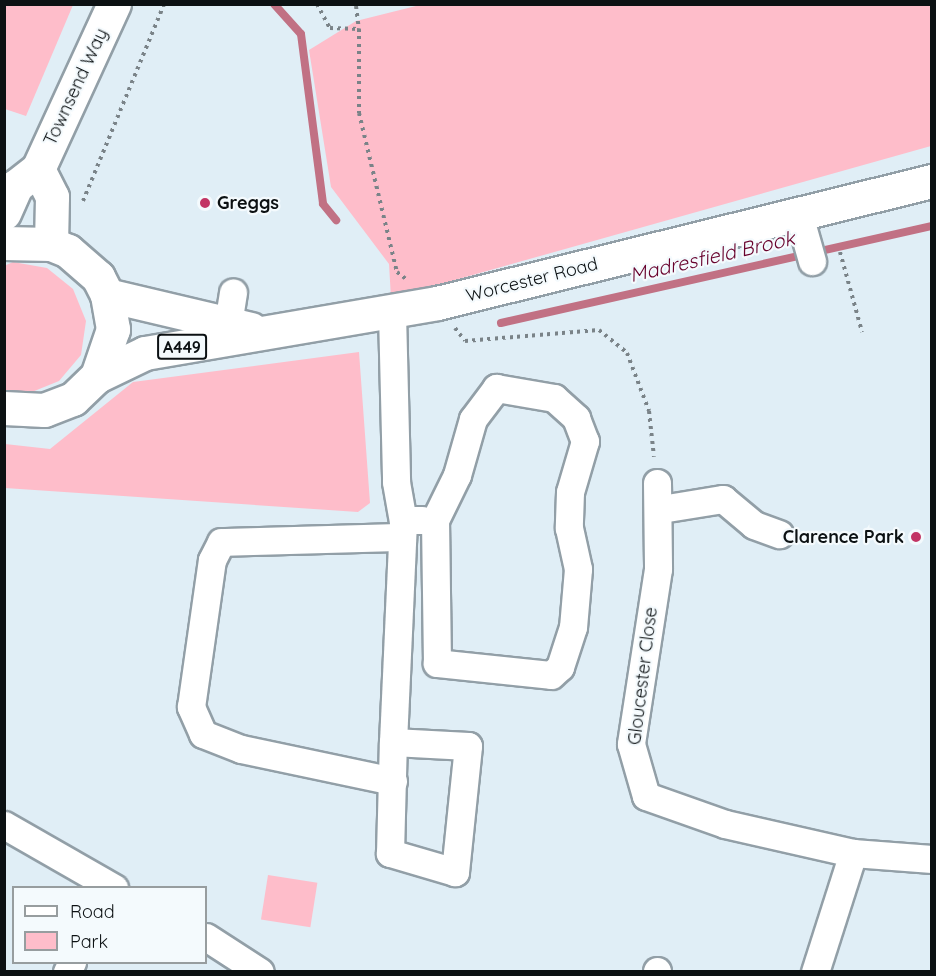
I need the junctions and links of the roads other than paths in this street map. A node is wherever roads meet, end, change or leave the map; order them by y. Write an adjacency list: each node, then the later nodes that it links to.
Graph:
1 (114, 4): 2 (main road, Townsend Way)
2 (38, 169): 4 (main road); 7 (main road)
3 (932, 181): 5 (main road, Worcester Road / A449)
4 (4, 213)
5 (803, 225): 8 (street); 11 (main road, Worcester Road / A449)
6 (4, 243): 7 (main road, A449)
7 (51, 244): 10 (main road, A449)
8 (812, 261)
9 (232, 292): 12 (street)
10 (107, 295): 12 (main road, A449); 14 (main road, A449)
11 (392, 313): 13 (main road, Worcester Road / A449); 17 (street)
12 (228, 324): 13 (main road, A449)
13 (271, 333): 14 (main road, A449)
14 (97, 376): 15 (main road, A449)
15 (4, 408)
16 (435, 520): 16 (street); 17 (street)
17 (403, 528): 19 (street); 20 (street)
18 (779, 534): 22 (street, Gloucester Close)
19 (393, 742): 20 (street); 20 (street)
20 (393, 781)
21 (4, 825): 24 (street)
22 (853, 853): 23 (street, Gloucester Close); 27 (street)
23 (932, 859)
24 (110, 886)
25 (207, 939): 26 (street)
26 (260, 972)
27 (815, 972)

